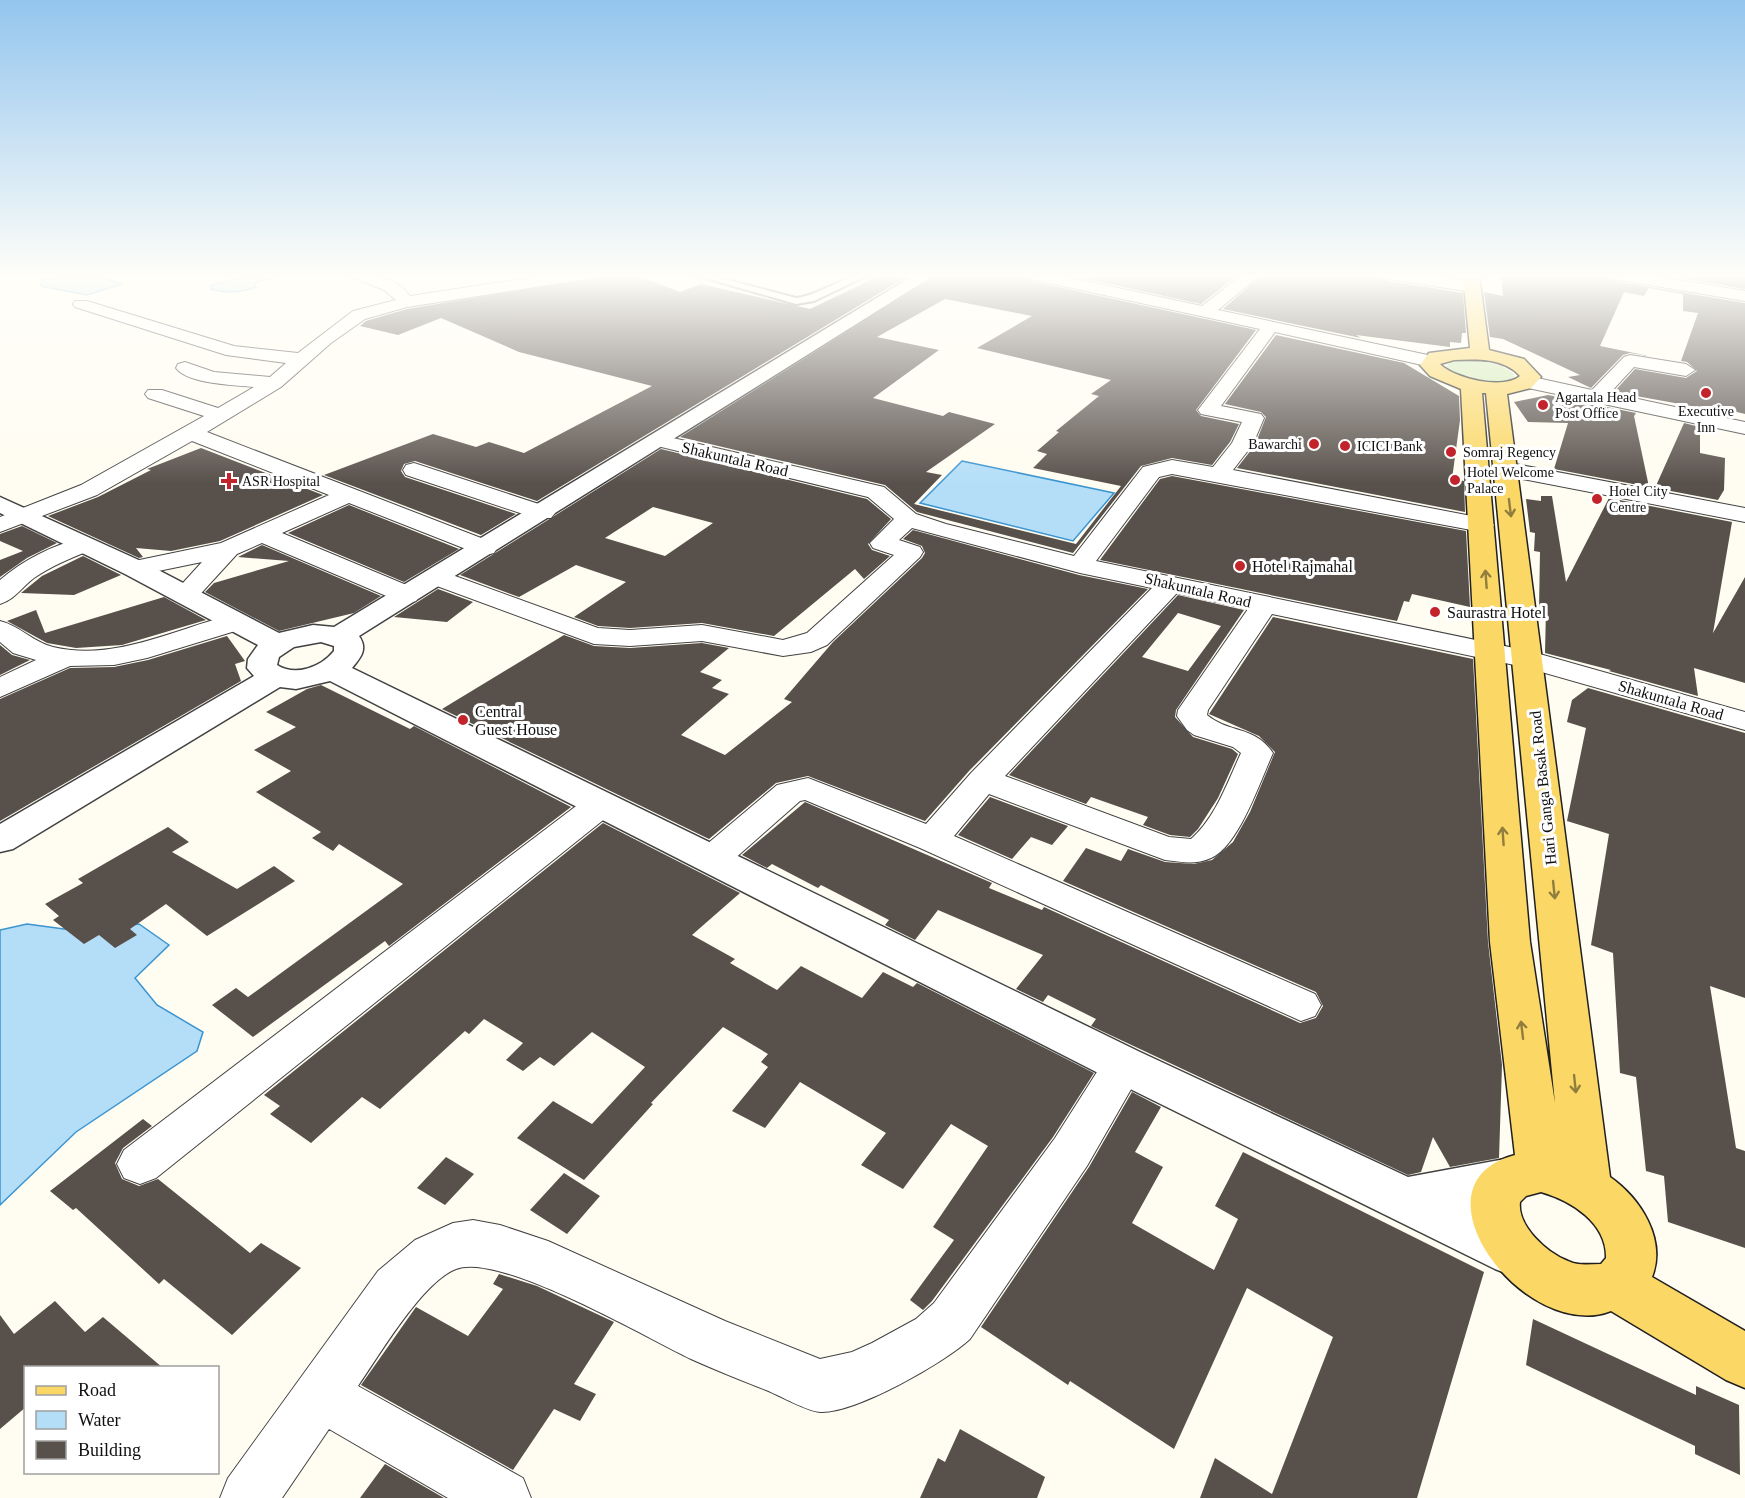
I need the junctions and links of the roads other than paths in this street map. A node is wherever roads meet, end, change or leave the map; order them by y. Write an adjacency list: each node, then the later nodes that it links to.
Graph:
1 (209, 344): 7 (street)
2 (320, 344): 7 (street)
3 (816, 344): 19 (street)
4 (1258, 344): 22 (street)
5 (1353, 344): 8 (street)
6 (1479, 344): 11 (main road, Hari Ganga Basak Road)
7 (302, 359): 13 (street)
8 (1431, 361): 11 (main road); 11 (main road)
9 (185, 368): 13 (street)
10 (1686, 370): 15 (street)
11 (1482, 376): 12 (main road); 12 (main road); 20 (main road, Hari Ganga Basak Road); 30 (main road, Hari Ganga Basak Road)
12 (1528, 382): 15 (street)
13 (274, 383): 16 (street)
14 (155, 394): 16 (street)
15 (1597, 396): 17 (street)
16 (220, 415): 18 (street)
17 (1745, 428)
18 (191, 434): 23 (street); 27 (street)
19 (660, 441): 25 (street); 28 (street, Shakuntala Road)
20 (1505, 469): 26 (street); 49 (main road, Hari Ganga Basak Road, one-way to 49)
21 (414, 470): 25 (street)
22 (1218, 475): 30 (street); 35 (street)
23 (347, 495): 31 (street); 33 (street)
24 (0, 504): 27 (street)
25 (543, 513): 33 (street)
26 (1745, 515)
27 (27, 517): 29 (street); 32 (street)
28 (908, 519): 35 (street, Shakuntala Road); 37 (street)
29 (0, 525)
30 (1482, 525): 47 (main road, Hari Ganga Basak Road, one-way to 30)
31 (260, 533): 34 (street); 39 (street)
32 (82, 545): 36 (street); 40 (street)
33 (485, 548): 37 (street)
34 (228, 549): 36 (street); 41 (street)
35 (1080, 565): 38 (street, Shakuntala Road)
36 (134, 568): 41 (street)
37 (435, 578): 39 (street)
38 (1172, 583): 42 (street, Shakuntala Road); 53 (street)
39 (407, 595): 46 (street)
40 (0, 596)
41 (185, 596): 43 (street)
42 (1264, 605): 47 (street, Shakuntala Road); 53 (street)
43 (235, 622): 45 (street); 48 (street)
44 (0, 629): 48 (street)
45 (279, 644): 46 (street); 50 (street)
46 (335, 652): 50 (street); 54 (street)
47 (1492, 654): 49 (street, Shakuntala Road); 61 (main road, Hari Ganga Basak Road, one-way to 47)
48 (62, 659): 51 (street)
49 (1529, 660): 52 (street, Shakuntala Road); 62 (main road, Hari Ganga Basak Road, one-way to 62)
50 (275, 677): 55 (street)
51 (0, 688)
52 (1745, 721)
53 (983, 780): 56 (street)
54 (600, 805): 57 (street); 60 (street)
55 (0, 840)
56 (932, 840): 57 (street); 58 (street)
57 (712, 859): 59 (street)
58 (1301, 1005)
59 (1124, 1065): 63 (street); 67 (street)
60 (140, 1164)
61 (1523, 1176): 62 (main road); 63 (street); 64 (main road)
62 (1587, 1188): 65 (main road)
63 (1407, 1200): 64 (street)
64 (1513, 1252): 65 (main road)
65 (1617, 1285): 66 (main road)
66 (1745, 1361)
67 (321, 1395): 68 (street); 69 (street)
68 (248, 1498)
69 (504, 1498)

